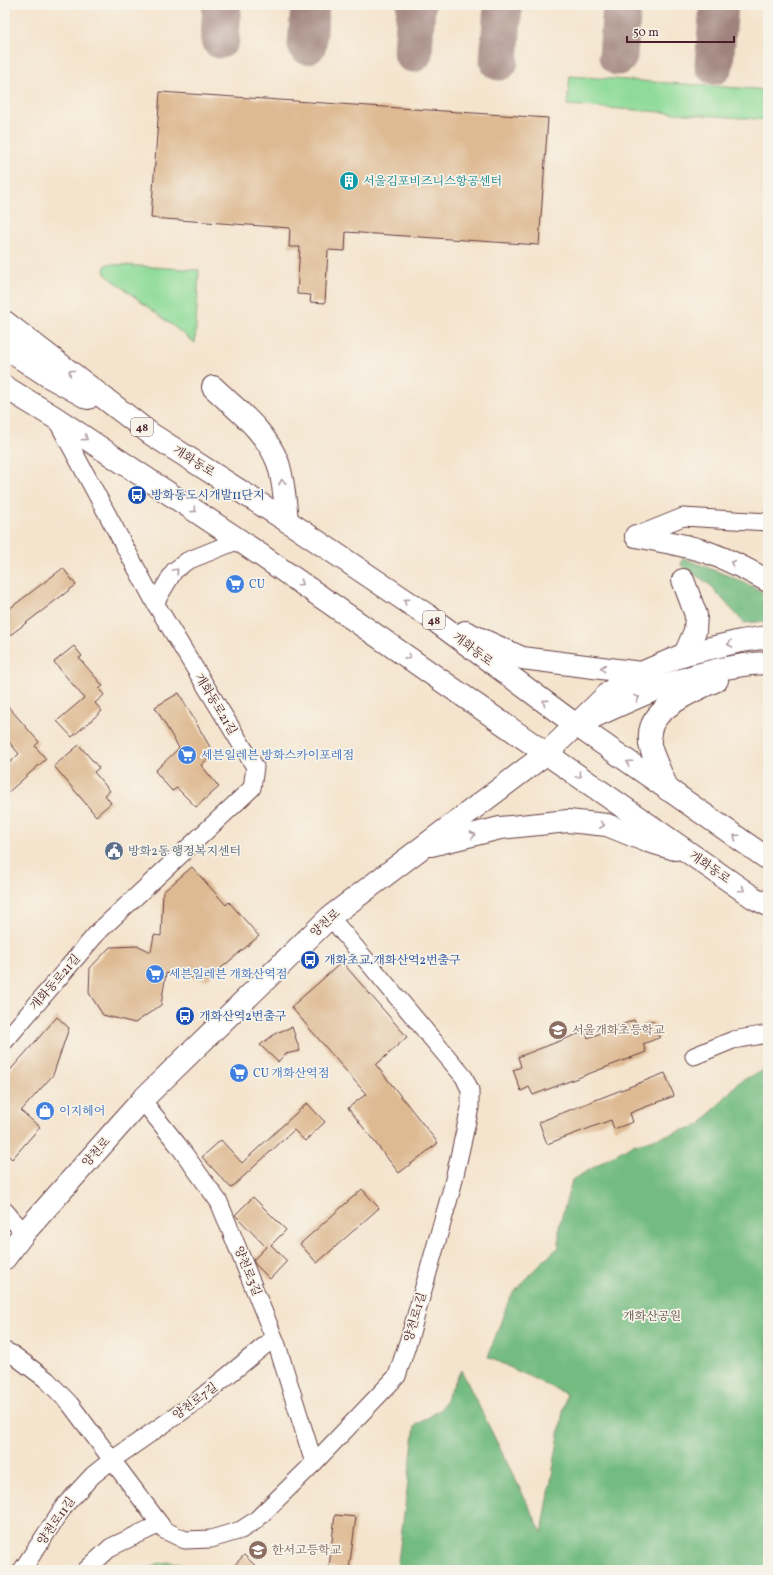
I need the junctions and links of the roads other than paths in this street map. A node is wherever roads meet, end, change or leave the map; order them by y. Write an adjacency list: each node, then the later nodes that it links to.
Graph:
1 (5, 322): 7 (main road, 개화동로 / 48, one-way to 1)
2 (5, 348): 7 (main road, 개화동로)
3 (5, 371): 6 (main road, 개화동로)
4 (5, 387): 6 (main road, 개화동로)
5 (213, 387): 8 (main road, one-way to 5)
6 (54, 417): 11 (main road, 개화동로, one-way to 11); 14 (street, 개화동로21길)
7 (152, 434): 8 (main road, 개화동로 / 48)
8 (287, 521): 15 (main road, 개화동로 / 48, one-way to 8)
9 (768, 522): 10 (street)
10 (636, 536): 13 (main road, one-way to 10)
11 (239, 540): 14 (street, one-way to 11); 21 (main road, 개화동로, one-way to 21)
12 (683, 580): 17 (main road)
13 (768, 581)
14 (155, 603): 29 (street, 개화동로21길)
15 (430, 617): 19 (main road, one-way to 15); 20 (main road, 개화동로 / 48, one-way to 15)
16 (768, 637): 17 (main road, 양천로, one-way to 17)
17 (685, 654): 19 (main road, 양천로)
18 (760, 663): 20 (main road, one-way to 18); 22 (main road)
19 (641, 673): 20 (main road, 양천로)
20 (576, 725): 21 (main road, 양천로); 22 (main road, 개화동로 / 48, one-way to 20)
21 (546, 753): 23 (main road, 양천로); 24 (main road, 개화동로, one-way to 24)
22 (668, 790): 25 (main road, 개화동로 / 48, one-way to 22)
23 (422, 847): 24 (main road, one-way to 24); 27 (main road, 양천로)
24 (690, 853): 26 (main road, 개화동로, one-way to 26)
25 (768, 859)
26 (768, 905)
27 (330, 917): 31 (main road, 양천로); 38 (street, 양천로1길)
28 (768, 1034): 30 (street)
29 (5, 1041)
30 (694, 1056)
31 (142, 1100): 33 (main road, 양천로); 35 (street, 양천로3길)
32 (5, 1211): 33 (street)
33 (24, 1233): 34 (main road, 양천로)
34 (5, 1258)
35 (274, 1338): 37 (street, 양천로7길); 38 (street, 양천로3길)
36 (5, 1350): 37 (street)
37 (112, 1460): 39 (street); 40 (street, 양천로11길)
38 (314, 1463): 39 (street, 양천로1길)
39 (160, 1524): 41 (street)
40 (22, 1570)
41 (86, 1570)

